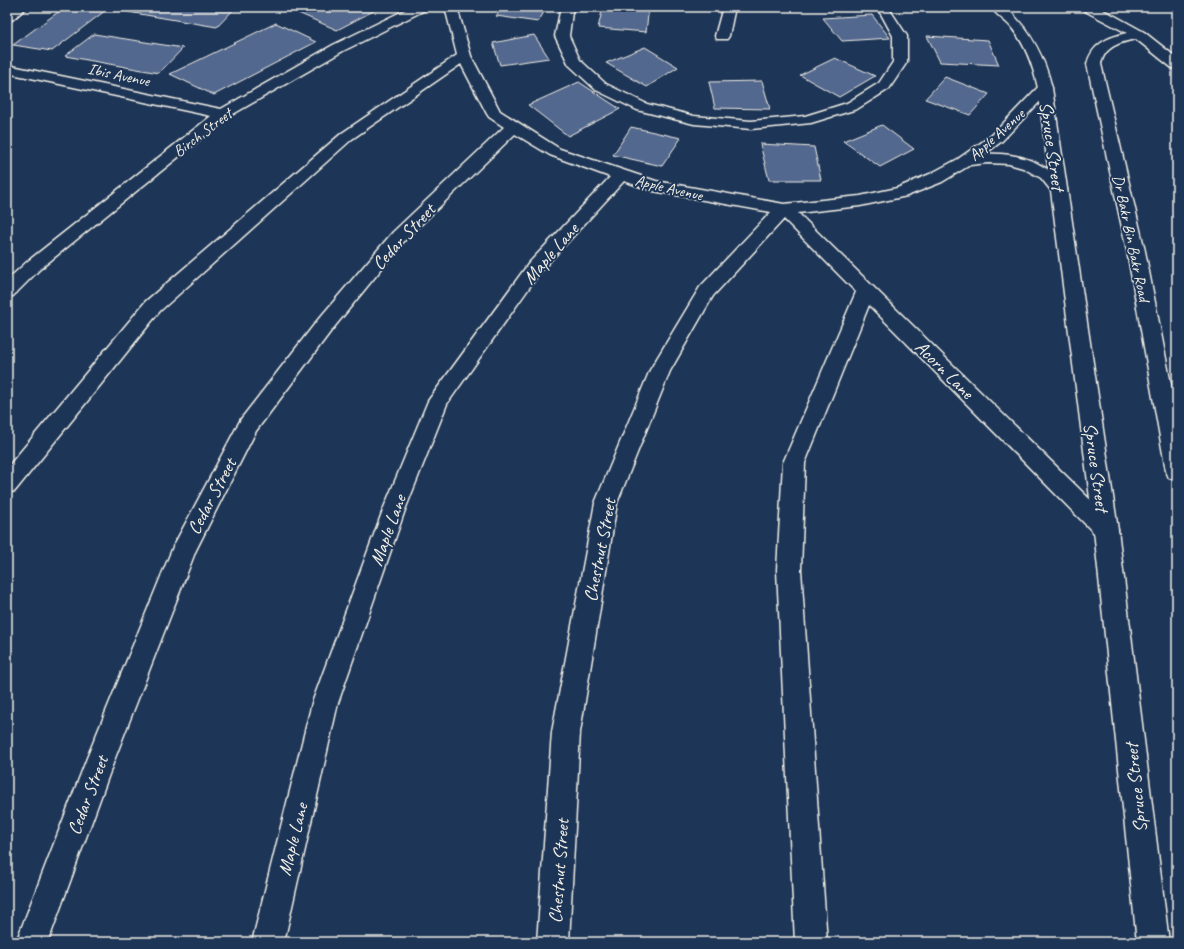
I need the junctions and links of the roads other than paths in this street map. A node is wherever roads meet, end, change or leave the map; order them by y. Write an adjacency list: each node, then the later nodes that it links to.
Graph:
1 (21, 7): 10 (street)
2 (420, 7): 18 (street, Birch Street)
3 (451, 7): 14 (street, Apple Avenue)
4 (570, 7): 6 (street)
5 (729, 7): 12 (street)
6 (880, 7)
7 (997, 7): 17 (street, Spruce Street)
8 (1087, 7): 11 (street)
9 (1104, 7): 13 (street)
10 (7, 17)
11 (1139, 35): 15 (street); 26 (street, Dr Bakr Bin Bakr Road)
12 (722, 36)
13 (1177, 51)
14 (464, 56): 19 (street, Apple Avenue); 27 (street)
15 (1177, 65)
16 (7, 69): 18 (street, Ibis Avenue)
17 (1045, 88): 20 (street, Apple Avenue); 22 (street, Spruce Street)
18 (223, 114): 25 (street, Birch Street)
19 (514, 126): 21 (street, Apple Avenue); 29 (street, Cedar Street)
20 (964, 162): 22 (street, Apple Avenue); 23 (street, Apple Avenue)
21 (622, 175): 23 (street, Apple Avenue); 30 (street, Maple Lane)
22 (1059, 189): 28 (street, Spruce Street)
23 (784, 210): 24 (street, Acorn Lane); 31 (street, Chestnut Street)
24 (866, 290): 28 (street, Acorn Lane); 32 (street)
25 (7, 291)
26 (1177, 471)
27 (7, 484)
28 (1106, 530): 33 (street, Spruce Street)
29 (32, 942)
30 (268, 942)
31 (553, 942)
32 (811, 942)
33 (1152, 942)

